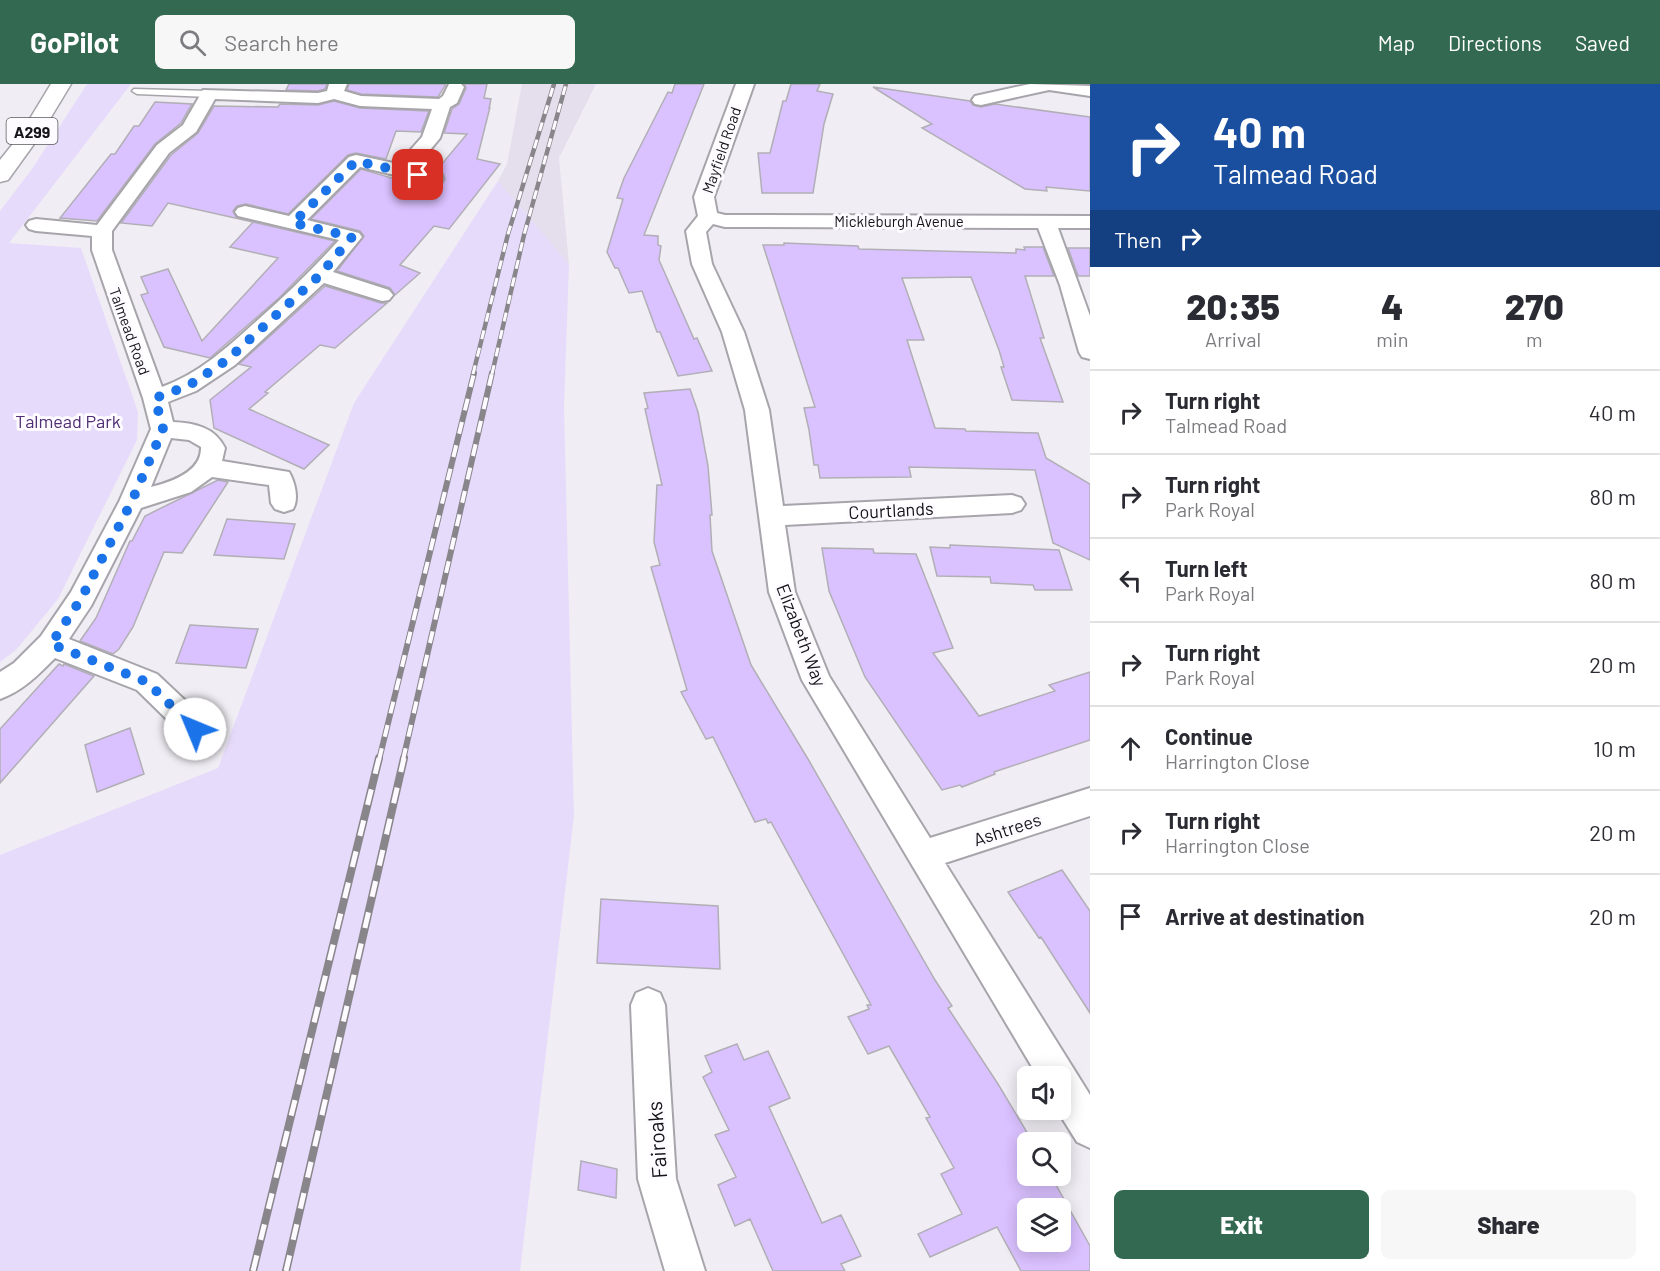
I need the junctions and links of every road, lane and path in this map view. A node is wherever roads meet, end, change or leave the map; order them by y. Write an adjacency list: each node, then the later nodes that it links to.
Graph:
1 (61, 84): 12 (highway, A299)
2 (745, 84): 15 (street, Mayfield Road)
3 (1049, 84): 7 (street); 9 (street)
4 (455, 87): 10 (street)
5 (336, 89): 8 (street); 10 (street)
6 (137, 91): 8 (lane)
7 (1090, 91)
8 (209, 94): 20 (street)
9 (981, 100)
10 (442, 104): 11 (street)
11 (402, 171): 13 (street); 18 (street)
12 (0, 175)
13 (434, 178)
14 (245, 212): 18 (street)
15 (708, 217): 16 (street, Mickleburgh Avenue); 30 (street, Elizabeth Way)
16 (1046, 221): 17 (street, Mickleburgh Avenue); 23 (street)
17 (1090, 222)
18 (293, 223): 21 (street)
19 (36, 225): 20 (street)
20 (102, 231): 24 (street, Talmead Road)
21 (320, 275): 22 (street); 24 (street)
22 (382, 295)
23 (1090, 352)
24 (155, 398): 25 (street, Talmead Road)
25 (163, 429): 26 (street); 27 (street)
26 (207, 468): 27 (street); 28 (street)
27 (132, 501): 31 (street)
28 (284, 503)
29 (1012, 504): 30 (street, Courtlands)
30 (771, 516): 35 (street, Elizabeth Way)
31 (51, 644): 32 (street); 33 (street)
32 (0, 687)
33 (195, 729)
34 (1090, 802): 35 (street, Ashtrees)
35 (924, 855): 37 (street, Elizabeth Way)
36 (648, 1005): 40 (street, Fairoaks)
37 (1051, 1066)
38 (1071, 1098): 39 (street, Elizabeth Way)
39 (1090, 1129)
40 (686, 1271)

